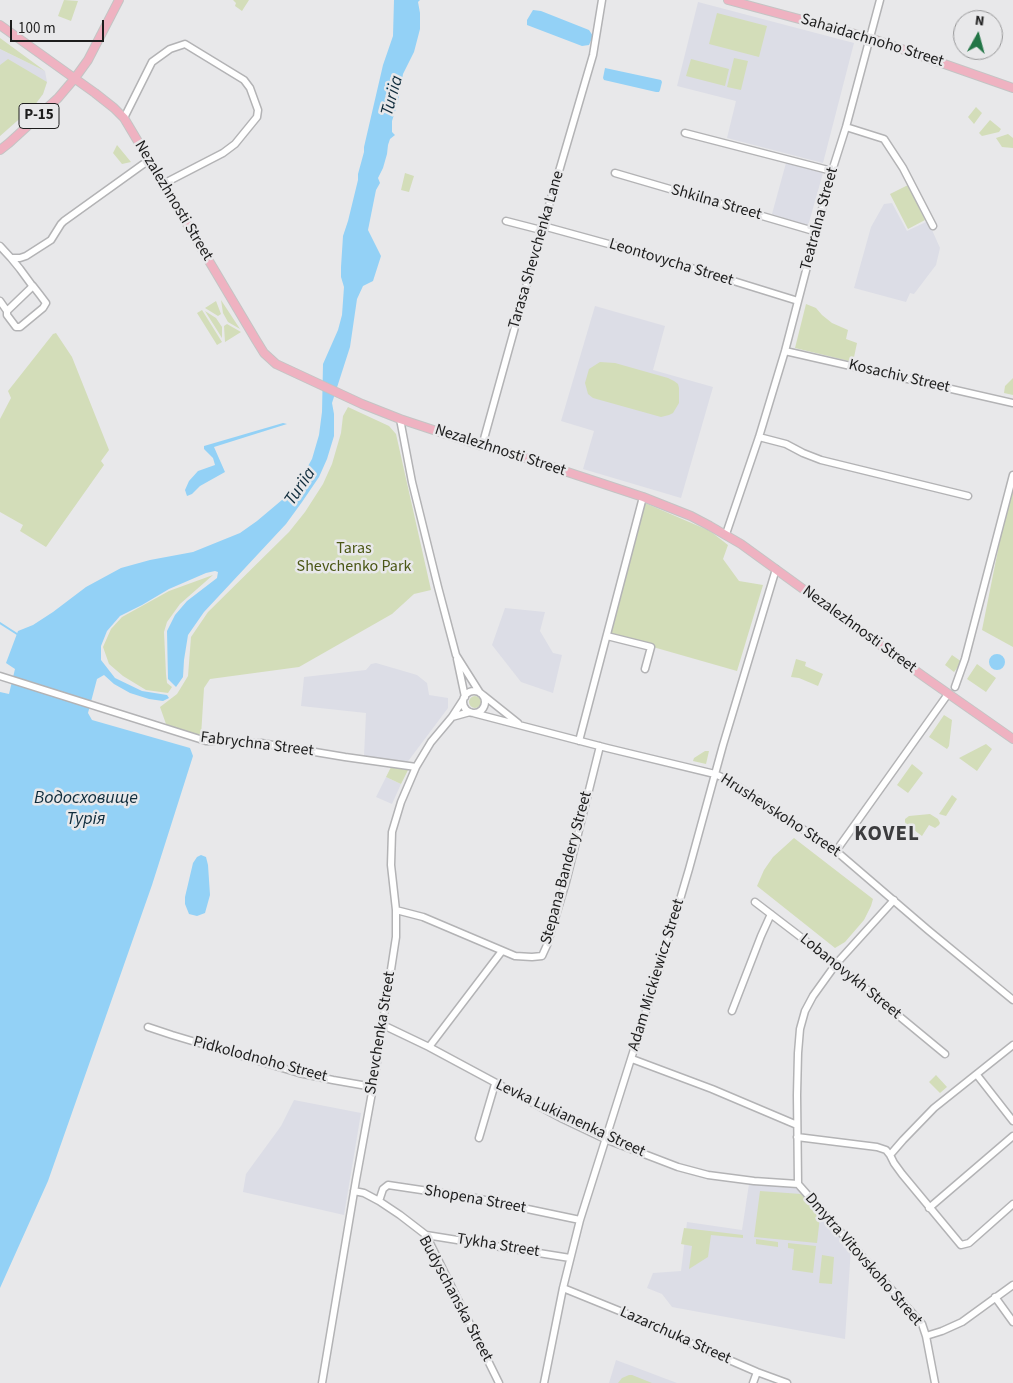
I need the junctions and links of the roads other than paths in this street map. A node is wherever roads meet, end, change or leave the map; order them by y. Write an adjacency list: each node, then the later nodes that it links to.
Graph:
1 (119, 0): 9 (main road)
2 (602, 0): 21 (street, Tarasa Shevchenka Lane)
3 (728, 0): 6 (main road, Sahaidachnoho Street)
4 (880, 0): 6 (street, Teatralna Street)
5 (0, 25): 9 (main road, Nezalezhnosti Street)
6 (870, 38): 7 (main road, Sahaidachnoho Street); 8 (street, Teatralna Street)
7 (884, 43): 8 (street); 10 (main road, Sahaidachnoho Street)
8 (866, 52): 12 (street, Teatralna Street)
9 (75, 78): 11 (main road, Nezalezhnosti Street); 14 (main road, Р-15)
10 (1013, 88)
11 (124, 118): 15 (main road, Nezalezhnosti Street); 18 (street)
12 (846, 127): 16 (street, Teatralna Street); 20 (street)
13 (684, 132): 16 (street)
14 (0, 150)
15 (149, 160): 18 (main road, Nezalezhnosti Street); 24 (street)
16 (832, 171): 22 (street, Teatralna Street)
17 (616, 173): 22 (street, Shkilna Street)
18 (163, 184): 31 (main road, Nezalezhnosti Street)
19 (506, 221): 21 (street, Leontovycha Street)
20 (933, 226)
21 (542, 228): 27 (street, Leontovycha Street); 33 (street, Tarasa Shevchenka Lane)
22 (817, 232): 27 (street, Teatralna Street)
23 (0, 246): 24 (street)
24 (6, 256): 25 (street)
25 (33, 286): 28 (street); 28 (street)
26 (0, 301): 28 (street)
27 (798, 301): 29 (street, Teatralna Street)
28 (7, 311)
29 (785, 351): 30 (street, Kosachiv Street); 32 (street, Teatralna Street)
30 (1013, 403)
31 (400, 419): 33 (main road, Nezalezhnosti Street); 40 (street)
32 (759, 437): 35 (street); 37 (street, Teatralna Street)
33 (482, 446): 36 (main road, Nezalezhnosti Street)
34 (1013, 474): 43 (street)
35 (968, 496)
36 (643, 497): 37 (main road, Nezalezhnosti Street); 39 (street)
37 (726, 534): 38 (main road, Nezalezhnosti Street)
38 (776, 569): 45 (main road, Nezalezhnosti Street); 54 (street, Adam Mickiewicz Street)
39 (607, 636): 41 (street); 51 (street)
40 (456, 655): 44 (street); 46 (street)
41 (645, 668)
42 (0, 676): 53 (street, Fabrychna Street)
43 (955, 687)
44 (481, 694): 46 (street); 47 (street); 49 (street, Hrushevskoho Street)
45 (948, 694): 50 (main road, Nezalezhnosti Street); 55 (street)
46 (464, 698): 47 (street); 48 (street, Shevchenka Street)
47 (472, 713): 48 (street); 49 (street)
48 (452, 717): 53 (street, Shevchenka Street)
49 (521, 725): 51 (street, Hrushevskoho Street)
50 (1013, 739)
51 (579, 741): 52 (street, Hrushevskoho Street)
52 (600, 746): 54 (street, Hrushevskoho Street); 60 (street, Stepana Bandery Street)
53 (416, 767): 58 (street, Shevchenka Street)
54 (715, 774): 55 (street, Hrushevskoho Street); 69 (street, Adam Mickiewicz Street)
55 (836, 851): 56 (street, Hrushevskoho Street)
56 (894, 900): 61 (street, Dmytra Vitovskoho Street); 62 (street, Hrushevskoho Street)
57 (755, 902): 59 (street, Lobanovykh Street)
58 (396, 910): 60 (street, Stepana Bandery Street); 64 (street, Shevchenka Street)
59 (771, 914): 61 (street, Lobanovykh Street); 63 (street)
60 (502, 951): 67 (street)
61 (836, 964): 68 (street, Lobanovykh Street); 74 (street, Dmytra Vitovskoho Street)
62 (1013, 1000)
63 (732, 1011)
64 (383, 1025): 67 (street, Levka Lukianenka Street); 72 (street, Shevchenka Street)
65 (148, 1027): 72 (street, Pidkolodnoho Street)
66 (1013, 1046): 70 (street)
67 (429, 1047): 71 (street, Levka Lukianenka Street)
68 (945, 1054)
69 (632, 1059): 74 (street); 78 (street, Adam Mickiewicz Street)
70 (977, 1075): 73 (street); 79 (street)
71 (495, 1084): 77 (street); 78 (street, Levka Lukianenka Street)
72 (373, 1087): 81 (street, Shevchenka Street)
73 (1013, 1121)
74 (797, 1125): 76 (street, Dmytra Vitovskoho Street)
75 (1013, 1136): 84 (street)
76 (797, 1137): 79 (street); 80 (street, Dmytra Vitovskoho Street)
77 (479, 1138)
78 (605, 1138): 80 (street, Levka Lukianenka Street); 85 (street, Adam Mickiewicz Street)
79 (890, 1155): 84 (street)
80 (798, 1184): 92 (street, Dmytra Vitovskoho Street)
81 (354, 1191): 82 (street, Budyschanska Street); 94 (street, Shevchenka Street)
82 (379, 1201): 85 (street, Shopena Street); 86 (street, Budyschanska Street)
83 (1013, 1204): 84 (street)
84 (929, 1208)
85 (580, 1220): 87 (street, Adam Mickiewicz Street)
86 (426, 1235): 87 (street, Tykha Street); 95 (street, Budyschanska Street)
87 (570, 1258): 89 (street, Adam Mickiewicz Street)
88 (1013, 1285): 90 (street)
89 (562, 1288): 93 (street, Lazarchuka Street); 96 (street, Adam Mickiewicz Street)
90 (995, 1297): 91 (street); 92 (street)
91 (1013, 1322)
92 (926, 1336): 99 (street, Dmytra Vitovskoho Street)
93 (757, 1372): 97 (street); 98 (street, Lazarchuka Street)
94 (322, 1383)
95 (499, 1383)
96 (544, 1383)
97 (753, 1383)
98 (787, 1383)
99 (935, 1383)

